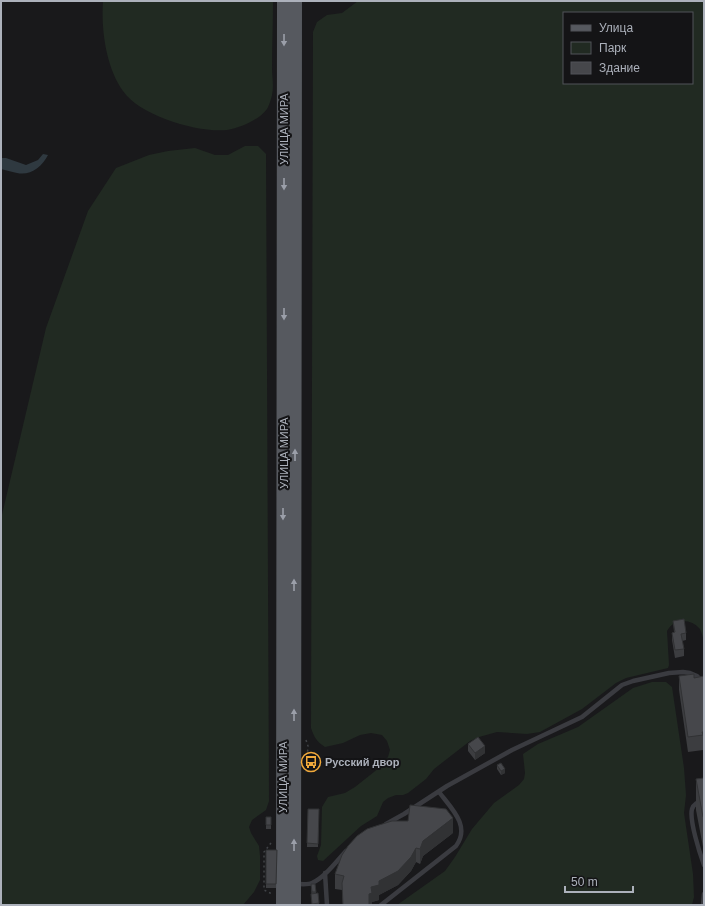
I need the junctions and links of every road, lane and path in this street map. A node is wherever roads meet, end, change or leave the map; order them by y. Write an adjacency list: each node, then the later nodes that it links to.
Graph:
1 (284, 1): 10 (main road, УЛИЦА МИРА, one-way to 10)
2 (295, 1): 10 (main road, УЛИЦА МИРА, one-way to 2)
3 (704, 684): 4 (lane)
4 (439, 792): 6 (lane); 15 (lane)
5 (704, 800): 8 (lane)
6 (381, 827)
7 (352, 846): 9 (lane)
8 (704, 865)
9 (325, 873): 10 (lane); 14 (lane)
10 (289, 884): 12 (main road, УЛИЦА МИРА); 13 (main road, УЛИЦА МИРА)
11 (704, 894): 16 (lane)
12 (283, 905)
13 (294, 905)
14 (327, 905)
15 (381, 905)
16 (703, 905)

